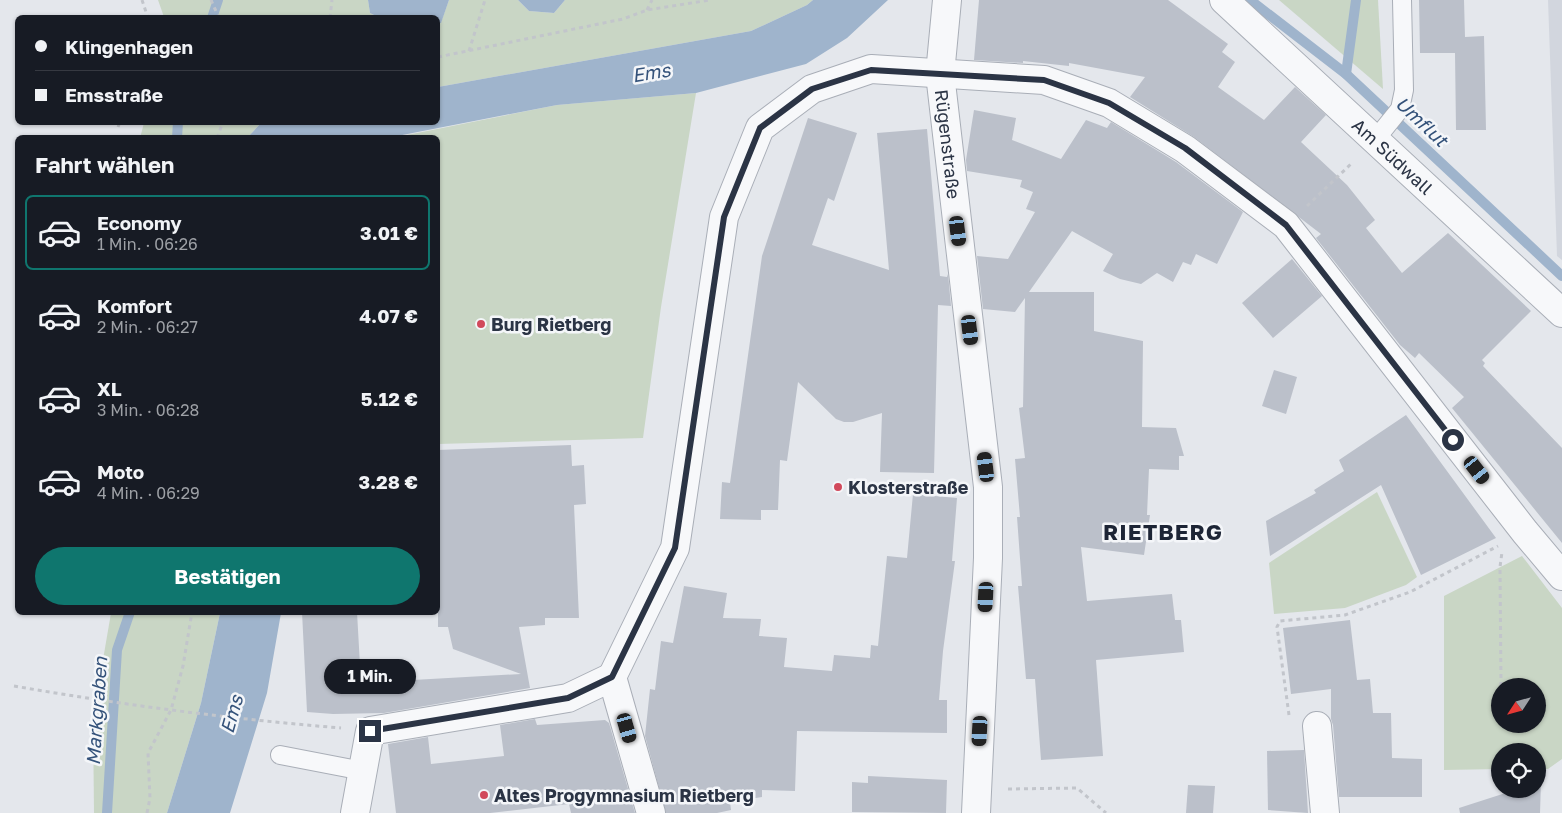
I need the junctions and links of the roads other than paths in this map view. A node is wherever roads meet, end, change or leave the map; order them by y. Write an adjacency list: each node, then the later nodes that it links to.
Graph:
1 (948, 0): 4 (street)
2 (1224, 0): 5 (street, Am Südwall)
3 (1402, 0): 5 (lane)
4 (940, 74): 7 (street); 8 (street); 12 (street, Rügenstraße)
5 (1380, 135): 6 (street, Am Südwall)
6 (1562, 313)
7 (1562, 576)
8 (612, 677): 11 (street); 14 (street)
9 (1317, 726): 15 (street)
10 (280, 755): 11 (lane)
11 (363, 771): 13 (street)
12 (976, 801)
13 (355, 813)
14 (651, 813)
15 (1326, 813)

